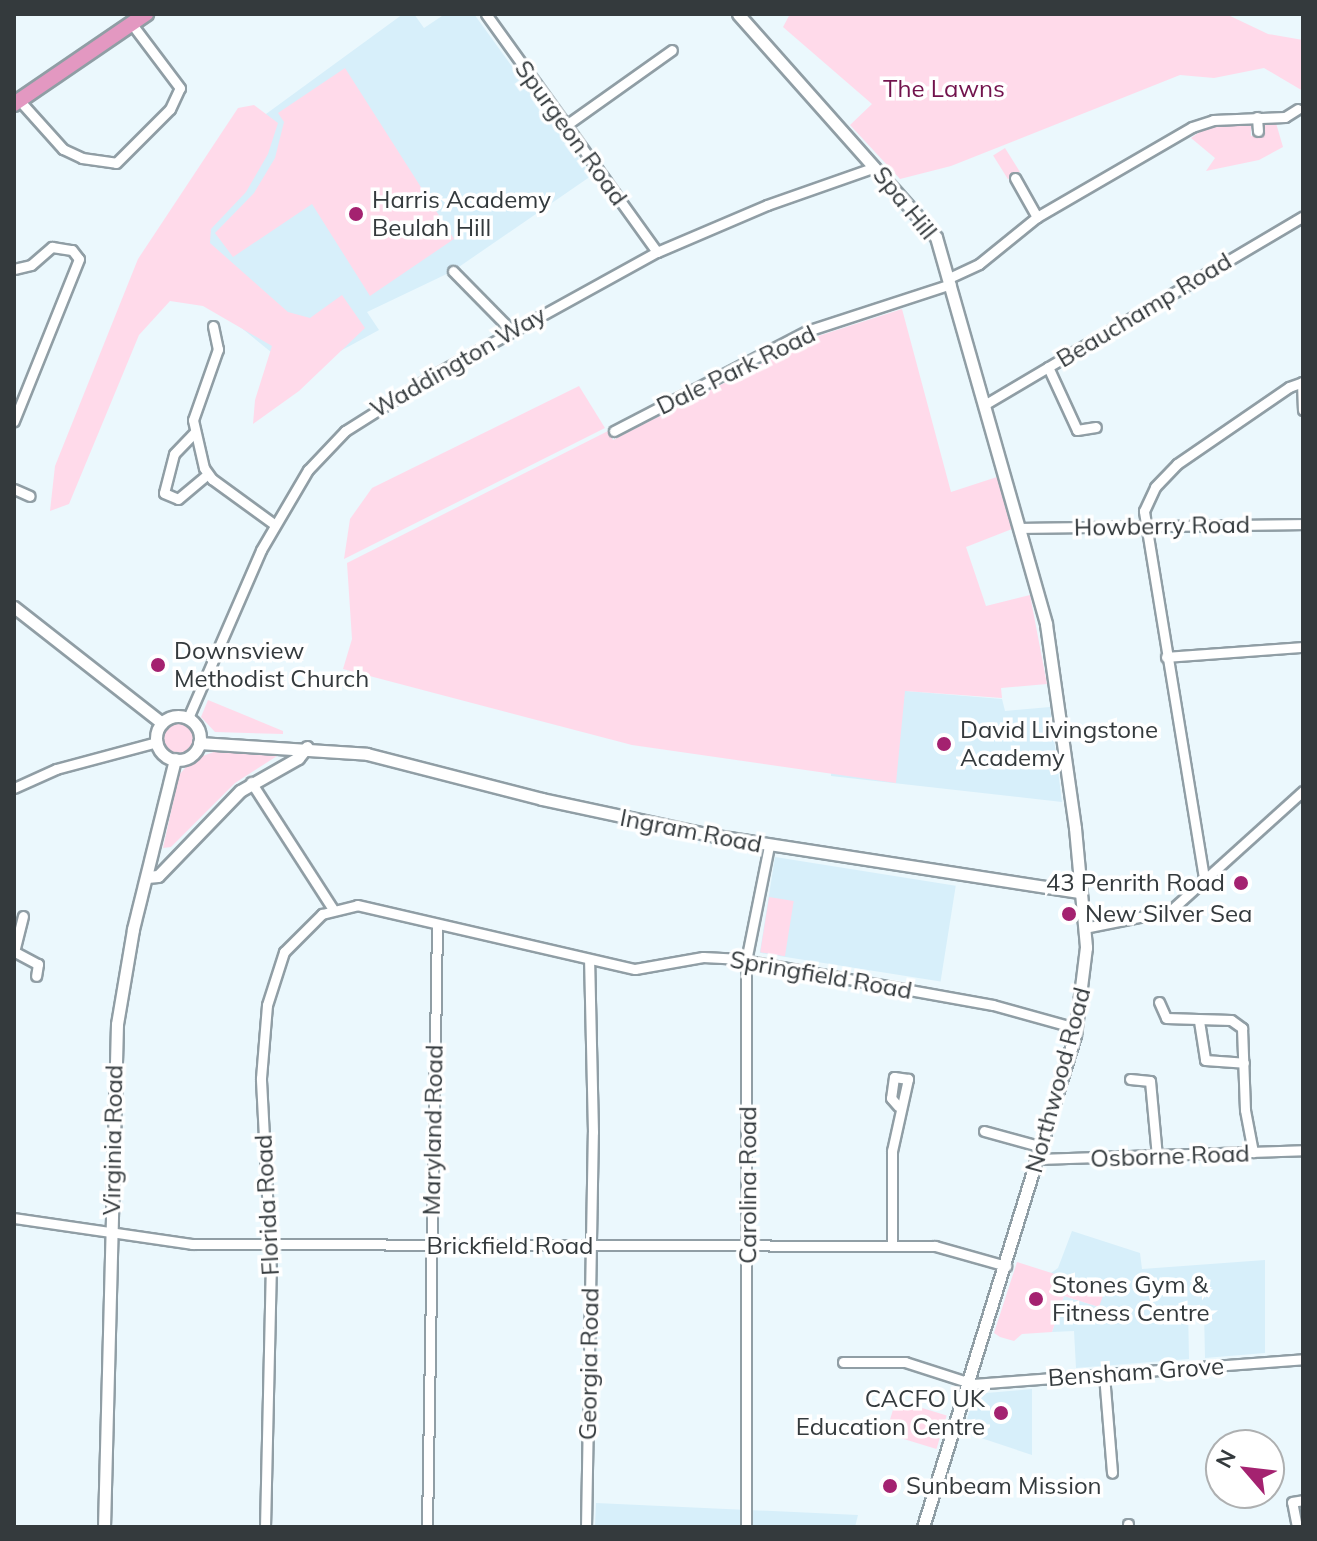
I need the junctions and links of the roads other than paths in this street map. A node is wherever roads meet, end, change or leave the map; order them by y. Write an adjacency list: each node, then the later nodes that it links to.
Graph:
1 (486, 14): 8 (street, Spurgeon Road)
2 (738, 14): 10 (street, Spa Hill)
3 (138, 17): 5 (main road); 5 (street)
4 (672, 50): 8 (street)
5 (17, 102)
6 (1298, 109): 7 (street)
7 (1257, 117): 9 (street); 13 (street)
8 (565, 126): 14 (street, Spurgeon Road)
9 (1258, 131)
10 (875, 167): 14 (street, Waddington Way); 17 (street, Spa Hill)
11 (1015, 178): 13 (street)
12 (1303, 216): 20 (street, Beauchamp Road)
13 (1037, 217): 17 (street)
14 (657, 252): 19 (street, Waddington Way)
15 (14, 269): 24 (street)
16 (453, 271): 19 (street)
17 (950, 281): 22 (street, Spa Hill); 26 (street, Dale Park Road)
18 (213, 326): 27 (street)
19 (512, 331): 32 (street, Waddington Way)
20 (1048, 367): 22 (street, Beauchamp Road); 25 (street)
21 (1302, 382): 23 (street); 33 (street)
22 (984, 405): 34 (street, Spa Hill)
23 (1303, 410)
24 (14, 421)
25 (1096, 427)
26 (614, 431)
27 (195, 432): 28 (street); 28 (street)
28 (207, 475): 32 (street)
29 (14, 489): 30 (street)
30 (30, 496)
31 (1303, 524): 33 (street, Howberry Road)
32 (275, 525): 38 (street, Waddington Way)
33 (1144, 525): 34 (street, Howberry Road); 37 (street)
34 (1021, 528): 50 (street, Northwood Road)
35 (14, 607): 39 (street)
36 (1303, 647): 37 (street)
37 (1166, 657): 49 (street)
38 (188, 718): 39 (street); 41 (street)
39 (162, 723): 40 (street)
40 (157, 742): 43 (street); 45 (street)
41 (199, 743): 42 (street, Ingram Road); 43 (street)
42 (307, 747): 44 (street); 47 (street, Ingram Road)
43 (175, 759): 48 (street, Virginia Road)
44 (251, 782): 48 (street); 51 (street)
45 (14, 788)
46 (1303, 791): 49 (street)
47 (769, 846): 50 (street, Ingram Road); 57 (street, Carolina Road)
48 (147, 877): 71 (street, Virginia Road)
49 (1205, 884): 54 (street)
50 (1079, 892): 54 (street, Northwood Road)
51 (333, 909): 53 (street, Springfield Road); 72 (street, Florida Road)
52 (23, 916): 55 (street)
53 (437, 925): 56 (street, Springfield Road); 73 (street, Maryland Road)
54 (1084, 928): 61 (street, Northwood Road)
55 (14, 952): 58 (street)
56 (589, 960): 57 (street, Springfield Road); 76 (street, Georgia Road)
57 (746, 961): 61 (street, Springfield Road); 74 (street, Carolina Road)
58 (36, 976)
59 (1159, 1002): 60 (street)
60 (1199, 1021): 62 (street); 62 (street)
61 (1076, 1028): 68 (street, Northwood Road)
62 (1244, 1063): 67 (street)
63 (1130, 1079): 69 (street)
64 (898, 1106): 75 (street)
65 (984, 1131): 68 (street, Osborne Road)
66 (1303, 1150): 67 (street, Osborne Road)
67 (1253, 1152): 69 (street, Osborne Road)
68 (1040, 1153): 69 (street, Osborne Road); 77 (street, Northwood Road)
69 (1157, 1156)
70 (14, 1218): 71 (street, Brickfield Road)
71 (110, 1233): 72 (street, Brickfield Road); 84 (street, Virginia Road)
72 (271, 1245): 73 (street, Brickfield Road); 85 (street, Florida Road)
73 (431, 1246): 76 (street, Brickfield Road); 86 (street, Maryland Road)
74 (749, 1246): 75 (street, Brickfield Road); 76 (street, Brickfield Road); 88 (street, Carolina Road)
75 (892, 1246): 77 (street, Brickfield Road)
76 (591, 1247): 87 (street, Georgia Road)
77 (1006, 1266): 81 (street, Northwood Road)
78 (1303, 1359): 80 (street, Bensham Grove)
79 (843, 1362): 81 (street, Bensham Grove)
80 (1104, 1375): 81 (street, Bensham Grove); 82 (street)
81 (969, 1381): 89 (street, Northwood Road)
82 (1112, 1473)
83 (1303, 1500): 90 (street)
84 (104, 1527)
85 (265, 1527)
86 (427, 1527)
87 (586, 1527)
88 (746, 1527)
89 (923, 1527)
90 (1297, 1527)

